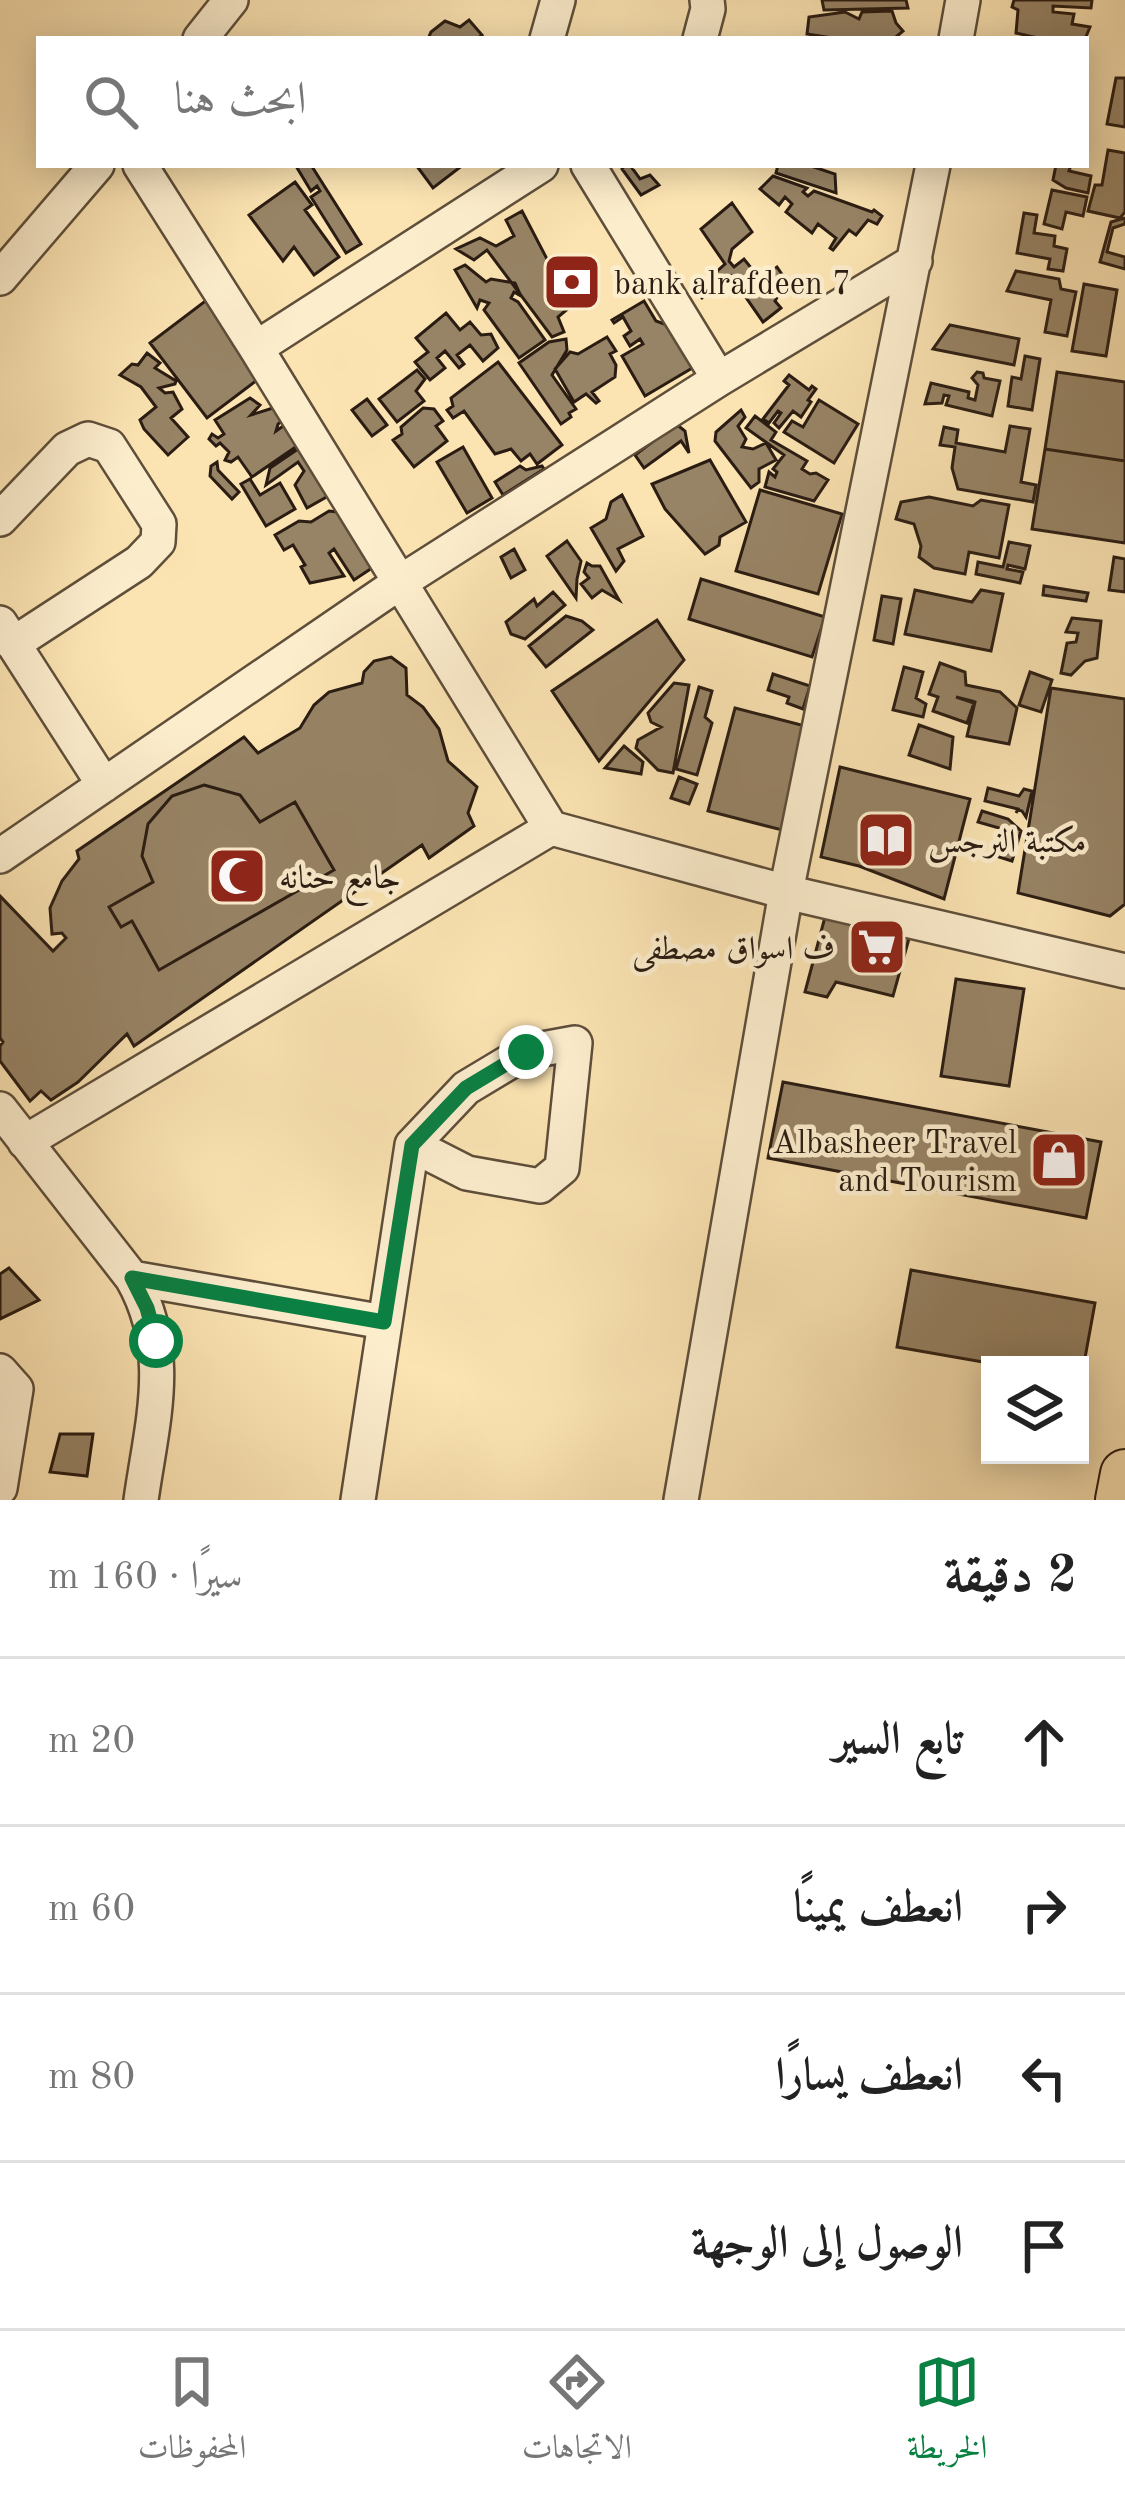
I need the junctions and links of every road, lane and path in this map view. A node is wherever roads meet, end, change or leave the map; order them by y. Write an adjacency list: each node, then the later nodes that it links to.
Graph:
1 (231, 0): 5 (street)
2 (558, 0): 6 (street)
3 (707, 0): 7 (street)
4 (963, 0): 8 (street)
5 (202, 36)
6 (548, 36)
7 (701, 36)
8 (957, 36)
9 (94, 168): 15 (street)
10 (142, 168): 16 (street)
11 (536, 168): 16 (street)
12 (590, 168): 17 (street)
13 (932, 168): 14 (street)
14 (915, 261): 17 (street); 24 (street)
15 (0, 278)
16 (256, 348): 19 (street)
17 (719, 379): 19 (street)
18 (0, 519): 20 (street)
19 (399, 583): 21 (street); 22 (street)
20 (7, 633): 21 (street)
21 (104, 785): 23 (street)
22 (551, 828): 24 (street); 27 (street)
23 (0, 856)
24 (786, 892): 25 (street); 36 (street)
25 (1125, 971)
26 (0, 1109): 27 (street)
27 (25, 1142): 29 (street)
28 (412, 1145): 28 (street); 30 (street)
29 (132, 1278): 30 (street); 34 (street)
30 (384, 1322): 35 (street)
31 (0, 1370): 33 (street)
32 (1125, 1474): 37 (highway)
33 (0, 1488)
34 (141, 1500)
35 (358, 1500)
36 (681, 1500)
37 (1120, 1500)

